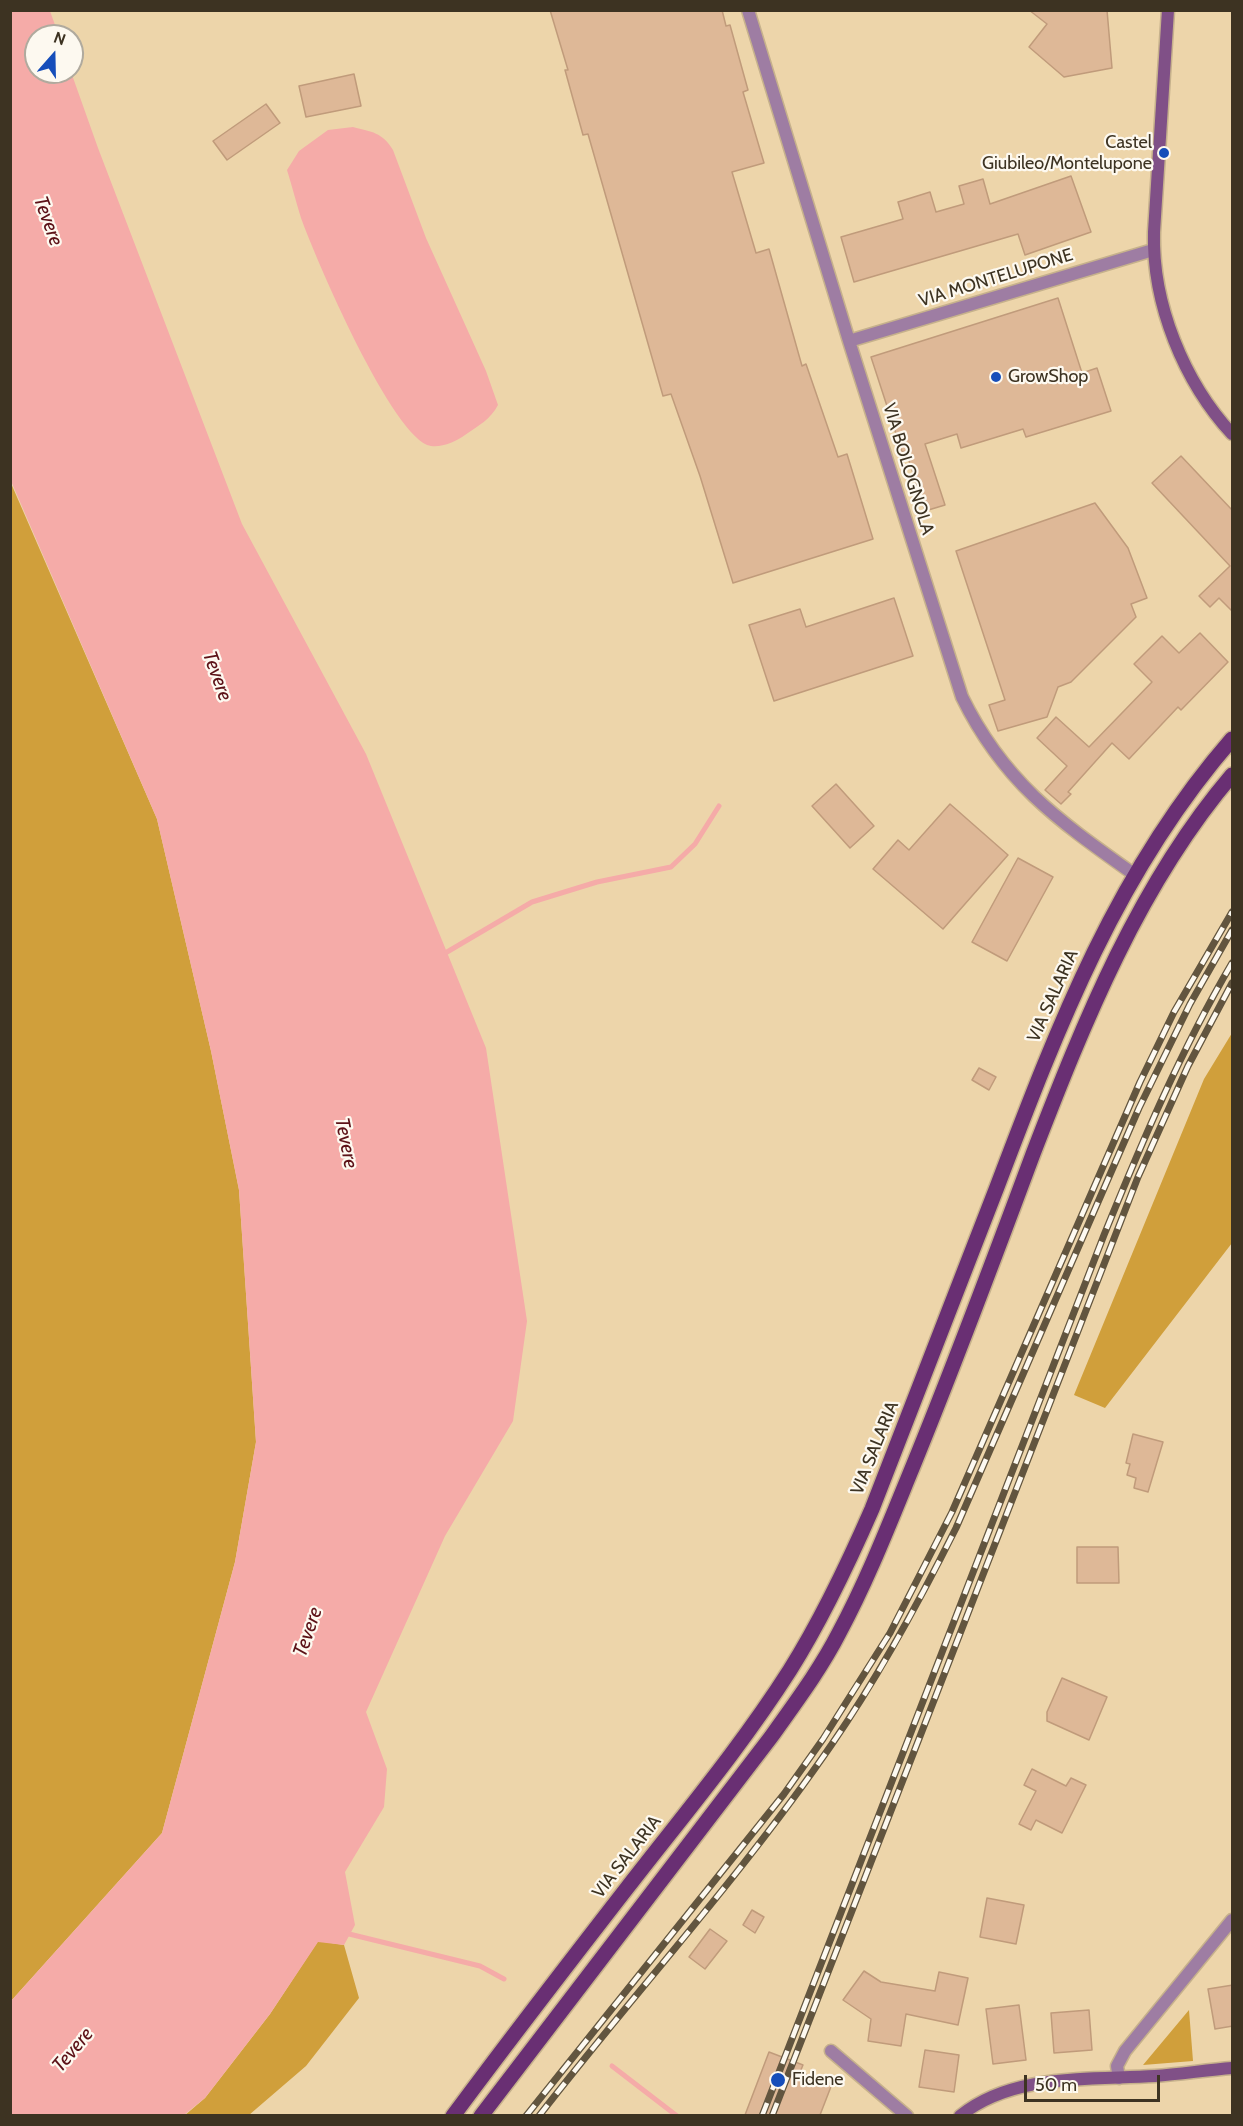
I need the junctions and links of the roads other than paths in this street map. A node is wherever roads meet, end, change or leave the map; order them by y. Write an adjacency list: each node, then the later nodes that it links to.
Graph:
1 (748, 10): 4 (street, VIA BOLOGNOLA)
2 (1168, 10): 3 (street)
3 (1154, 250): 4 (street, VIA MONTELUPONE); 5 (street)
4 (849, 341): 8 (street, VIA BOLOGNOLA)
5 (1233, 434)
6 (1233, 739): 8 (main road, VIA SALARIA)
7 (1233, 775): 14 (main road)
8 (1135, 875): 13 (main road, VIA SALARIA)
9 (1233, 1920): 12 (street)
10 (831, 2051): 15 (street)
11 (1233, 2068): 12 (street)
12 (1119, 2078): 16 (street)
13 (453, 2115)
14 (481, 2115)
15 (907, 2115)
16 (960, 2115)

